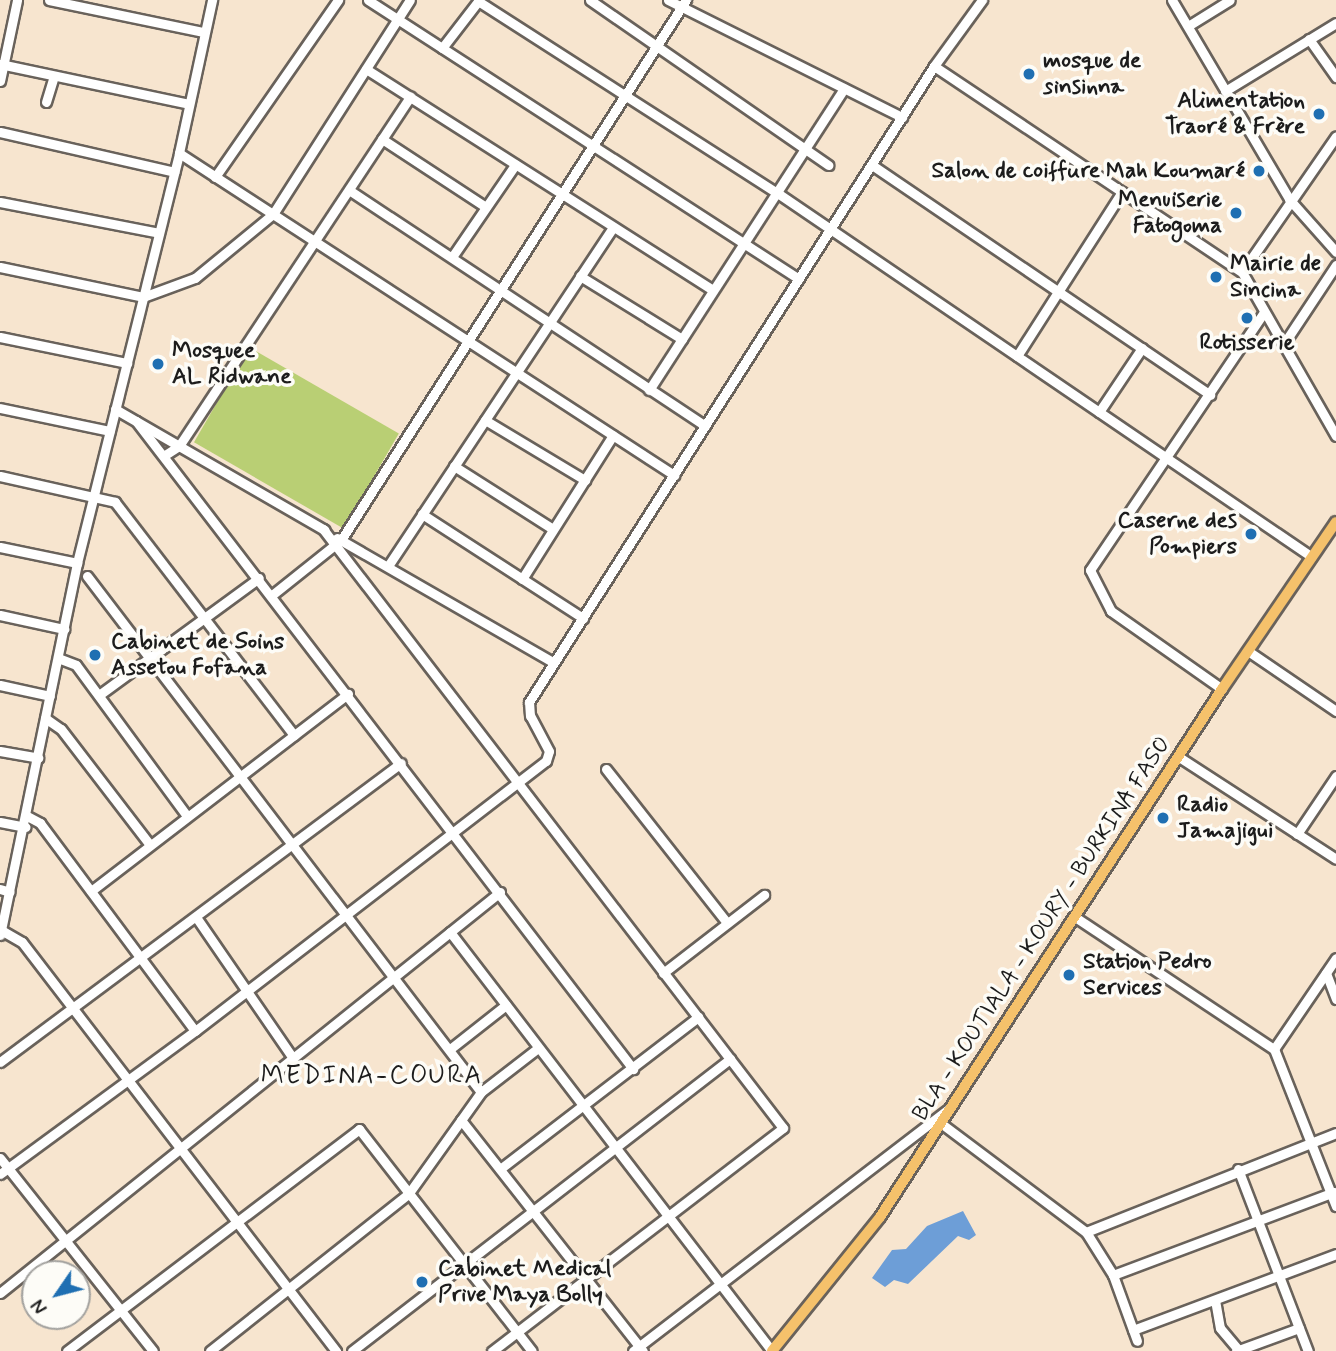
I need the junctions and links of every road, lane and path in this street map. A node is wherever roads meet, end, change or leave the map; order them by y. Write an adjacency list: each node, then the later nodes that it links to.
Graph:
1 (17, 0): 21 (street)
2 (49, 0): 17 (street)
3 (212, 0): 17 (street)
4 (338, 0): 44 (street)
5 (368, 0): 14 (street)
6 (410, 0): 14 (street)
7 (590, 0): 19 (street)
8 (668, 0): 13 (street)
9 (982, 0): 22 (street)
10 (1172, 0): 16 (street)
11 (1230, 0): 16 (street)
12 (478, 1): 20 (street); 29 (street)
13 (682, 2): 19 (street); 27 (street)
14 (397, 19): 20 (street); 23 (street)
15 (1336, 23): 18 (street)
16 (1188, 26): 28 (street)
17 (204, 32): 32 (street)
18 (1309, 39): 25 (street); 28 (street)
19 (656, 46): 29 (street); 38 (street)
20 (442, 48): 37 (street)
21 (2, 65): 24 (street); 26 (street)
22 (934, 66): 33 (street); 47 (street)
23 (366, 69): 30 (street); 52 (street)
24 (54, 76): 31 (street); 32 (street)
25 (1336, 77)
26 (0, 80)
27 (844, 89): 33 (street); 38 (street)
28 (1226, 91): 49 (street)
29 (625, 95): 37 (street); 46 (street)
30 (410, 97): 36 (street); 41 (street)
31 (47, 102)
32 (189, 104): 39 (street)
33 (902, 117): 40 (street)
34 (0, 132): 43 (street)
35 (1336, 136): 49 (street)
36 (382, 139): 45 (street); 51 (street)
37 (593, 146): 48 (street); 57 (street)
38 (805, 149): 42 (street); 46 (street)
39 (179, 153): 43 (street); 44 (street)
40 (872, 164): 54 (street); 67 (street)
41 (515, 165): 48 (street); 51 (street)
42 (828, 165)
43 (174, 172): 55 (street)
44 (215, 177): 52 (street)
45 (349, 190): 56 (street); 59 (street)
46 (776, 192): 54 (street); 57 (street)
47 (1122, 192): 62 (street); 67 (street)
48 (562, 194): 53 (street); 65 (street)
49 (1289, 200): 58 (street); 62 (street)
50 (0, 202): 55 (street)
51 (486, 207): 59 (street)
52 (273, 214): 56 (street); 68 (street)
53 (613, 227): 63 (street); 66 (street)
54 (830, 229): 64 (street); 76 (street)
55 (159, 233): 68 (street)
56 (314, 241): 73 (street); 90 (street)
57 (742, 243): 64 (street); 66 (street)
58 (1336, 251)
59 (452, 257): 65 (street)
60 (1336, 265): 74 (street)
61 (0, 267): 68 (street)
62 (1242, 272): 69 (street)
63 (580, 276): 70 (street); 72 (street)
64 (799, 279): 86 (street)
65 (501, 289): 70 (street); 73 (street)
66 (713, 290): 72 (street)
67 (1058, 291): 75 (street); 76 (street)
68 (143, 297): 77 (street)
69 (1264, 312): 74 (street); 80 (street)
70 (550, 321): 78 (street); 79 (street)
71 (0, 337): 77 (street)
72 (682, 339): 79 (street)
73 (468, 341): 78 (street); 101 (street)
74 (1283, 345): 89 (street)
75 (1142, 348): 80 (street); 83 (street)
76 (1017, 356): 83 (street)
77 (127, 363): 82 (street)
78 (516, 372): 84 (street); 88 (street)
79 (649, 390): 86 (street)
80 (1210, 395): 92 (street)
81 (0, 408): 87 (street)
82 (115, 409): 85 (street); 87 (street)
83 (1099, 412): 92 (street)
84 (485, 420): 93 (street); 96 (street)
85 (136, 421): 90 (street); 91 (street)
86 (705, 426): 94 (street)
87 (110, 431): 97 (street)
88 (613, 435): 94 (street); 96 (street)
89 (1336, 436)
90 (179, 446): 91 (street); 101 (street)
91 (165, 456): 107 (street)
92 (1167, 458): 103 (street); 119 (street)
93 (454, 466): 98 (street); 100 (street)
94 (674, 475): 112 (street)
95 (0, 476): 97 (street)
96 (584, 480): 100 (street)
97 (94, 497): 104 (street); 111 (street)
98 (422, 514): 105 (street); 108 (street)
99 (1336, 522): 103 (main road, BLA - KOUTIALA - KOURY - BURKINA FASO)
100 (553, 530): 108 (street)
101 (339, 543): 105 (street); 109 (street); 133 (street)
102 (0, 547): 104 (street)
103 (1312, 557): 114 (main road, BLA - KOUTIALA - KOURY - BURKINA FASO)
104 (77, 563): 113 (street)
105 (388, 566): 117 (street)
106 (87, 576): 116 (street)
107 (259, 578): 109 (street); 111 (street)
108 (522, 579): 112 (street)
109 (272, 595): 120 (street)
110 (0, 615): 113 (street)
111 (204, 618): 116 (street); 125 (street)
112 (583, 618): 117 (street)
113 (64, 629): 115 (street)
114 (1248, 652): 119 (main road, BLA - KOUTIALA - KOURY - BURKINA FASO); 123 (street)
115 (58, 658): 121 (street); 122 (street)
116 (150, 658): 121 (street); 131 (street)
117 (554, 663): 133 (street)
118 (0, 685): 122 (street)
119 (1223, 689): 127 (main road, BLA - KOUTIALA - KOURY - BURKINA FASO)
120 (348, 694): 125 (street); 129 (street)
121 (99, 695): 135 (street)
122 (50, 696): 124 (street)
123 (1336, 711)
124 (45, 718): 128 (street); 141 (street)
125 (293, 735): 131 (street)
126 (0, 751): 128 (street)
127 (1179, 757): 139 (street); 150 (main road, BLA - KOUTIALA - KOURY - BURKINA FASO)
128 (38, 758): 134 (street)
129 (401, 763): 138 (street); 140 (street)
130 (606, 769): 151 (street)
131 (240, 776): 135 (street); 140 (street)
132 (1336, 776): 139 (street)
133 (518, 783): 138 (street); 156 (street)
134 (27, 816): 137 (street); 144 (street)
135 (187, 817): 141 (street)
136 (0, 822): 137 (street)
137 (26, 827): 145 (street)
138 (454, 833): 146 (street); 148 (street)
139 (1297, 834): 142 (street)
140 (293, 844): 148 (street); 149 (street)
141 (150, 845): 144 (street)
142 (1336, 859)
143 (0, 890): 145 (street)
144 (90, 891): 154 (street)
145 (10, 892): 152 (street)
146 (500, 892): 153 (street); 171 (street)
147 (764, 895): 151 (street)
148 (345, 914): 158 (street); 159 (street)
149 (195, 917): 154 (street); 159 (street)
150 (1075, 917): 167 (street); 174 (main road, BLA - KOUTIALA - KOURY - BURKINA FASO)
151 (727, 923): 156 (street)
152 (1, 932): 162 (street)
153 (450, 932): 158 (street); 161 (street)
154 (141, 958): 162 (street); 164 (street)
155 (1336, 958): 157 (street)
156 (663, 973): 163 (street)
157 (1326, 973): 160 (street); 167 (street)
158 (394, 977): 166 (street); 168 (street)
159 (246, 992): 164 (street); 168 (street)
160 (1336, 999)
161 (506, 1005): 165 (street); 166 (street)
162 (73, 1010): 170 (street); 172 (street)
163 (698, 1017): 169 (street); 171 (street)
164 (195, 1031): 172 (street)
165 (538, 1048): 173 (street); 175 (street)
166 (450, 1049): 173 (street)
167 (1274, 1049): 179 (street)
168 (293, 1058): 181 (street)
169 (730, 1059): 180 (street); 191 (street)
170 (0, 1062)
171 (633, 1069): 175 (street)
172 (126, 1083): 181 (street); 183 (street)
173 (481, 1092): 176 (street)
174 (954, 1104): 177 (main road, BLA - KOUTIALA - KOURY - BURKINA FASO); 201 (street)
175 (583, 1108): 180 (street); 184 (street)
176 (461, 1120): 184 (street); 187 (street)
177 (942, 1124): 194 (street); 218 (main road, BLA - KOUTIALA - KOURY - BURKINA FASO)
178 (1336, 1133): 179 (street)
179 (1310, 1142): 185 (street); 188 (street)
180 (614, 1148): 190 (street); 191 (street)
181 (179, 1150): 193 (street); 195 (street)
182 (0, 1158): 183 (street)
183 (9, 1168): 186 (street); 195 (street)
184 (500, 1169): 190 (street)
185 (1238, 1169): 192 (street); 194 (street)
186 (0, 1174)
187 (409, 1193): 193 (street); 197 (street); 202 (street)
188 (1333, 1193): 189 (street); 192 (street)
189 (1336, 1206)
190 (533, 1211): 197 (street); 200 (street)
191 (665, 1216): 200 (street); 201 (street)
192 (1258, 1221): 198 (street); 199 (street)
193 (235, 1222): 202 (street); 205 (street)
194 (1086, 1233): 198 (street)
195 (66, 1239): 203 (street); 205 (street)
196 (1336, 1254): 199 (street)
197 (464, 1264): 208 (street); 215 (street)
198 (1113, 1275): 207 (street)
199 (1279, 1278): 204 (street); 206 (street)
200 (586, 1279): 208 (street); 210 (street)
201 (718, 1285): 210 (street); 218 (street)
202 (290, 1292): 213 (street); 214 (street)
203 (0, 1293)
204 (1215, 1300): 207 (street); 219 (street)
205 (122, 1310): 211 (street); 212 (street)
206 (1299, 1328): 219 (street); 220 (street)
207 (1133, 1330): 209 (street)
208 (517, 1332): 216 (street); 217 (street)
209 (1137, 1340)
210 (638, 1349)
211 (67, 1351)
212 (153, 1351)
213 (210, 1351)
214 (336, 1351)
215 (352, 1351)
216 (492, 1351)
217 (532, 1351)
218 (772, 1351)
219 (1238, 1351)
220 (1308, 1351)

